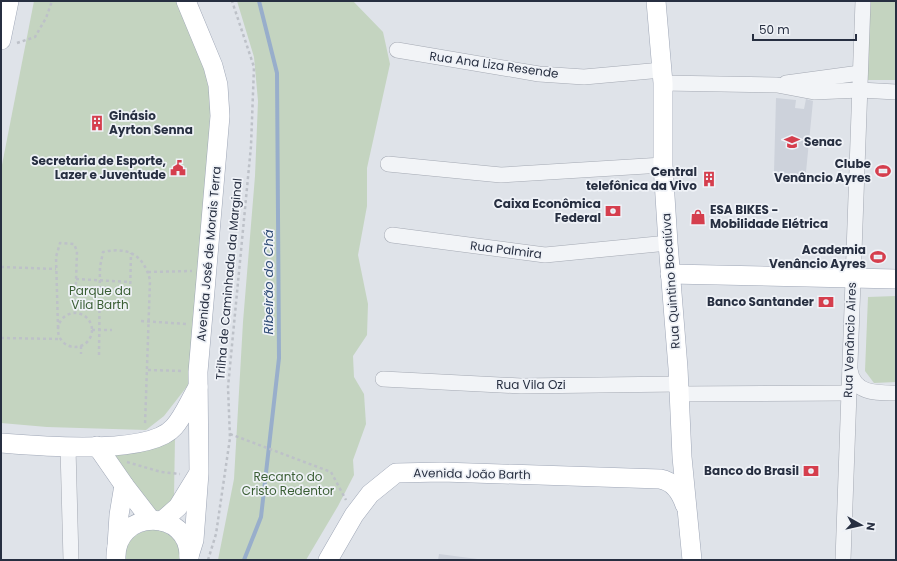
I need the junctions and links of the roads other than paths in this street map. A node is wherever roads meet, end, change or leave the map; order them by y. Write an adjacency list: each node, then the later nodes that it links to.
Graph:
1 (9, 1): 7 (main road)
2 (186, 1): 6 (main road, Avenida José de Morais Terra)
3 (198, 1): 6 (main road, Avenida José de Morais Terra)
4 (656, 1): 10 (main road, Rua Quintino Bocaiúva)
5 (863, 1): 9 (street, Rua Venâncio Aires)
6 (201, 37): 23 (main road, Avenida José de Morais Terra)
7 (8, 42)
8 (397, 50): 10 (street, Rua Ana Liza Resende)
9 (860, 73): 11 (street); 12 (street, Rua Venâncio Aires)
10 (663, 77): 11 (street, Rua Ana Liza Resende); 15 (main road, Rua Quintino Bocaiúva)
11 (778, 85): 12 (street)
12 (860, 90): 13 (street); 19 (street, Rua Venâncio Aires)
13 (896, 92)
14 (388, 164): 15 (street)
15 (663, 165): 17 (main road, Rua Quintino Bocaiúva)
16 (392, 234): 17 (street, Rua Palmira)
17 (668, 243): 18 (main road, Rua Quintino Bocaiúva)
18 (670, 274): 19 (main road); 24 (main road, Rua Quintino Bocaiúva)
19 (852, 278): 20 (main road); 21 (street, Rua Venâncio Aires)
20 (896, 279)
21 (849, 365): 25 (street, Rua Venâncio Aires); 26 (street)
22 (383, 379): 24 (street, Rua Vila Ozi)
23 (198, 380): 29 (main road); 31 (main road, Avenida José de Morais Terra)
24 (679, 389): 25 (street, Rua Vila Ozi); 30 (main road, Rua Quintino Bocaiúva)
25 (848, 393): 41 (street, Rua Venâncio Aires)
26 (896, 393)
27 (1, 443): 28 (main road)
28 (68, 448): 29 (main road); 38 (street)
29 (99, 449): 33 (main road)
30 (682, 457): 32 (main road); 34 (main road, Rua Quintino Bocaiúva)
31 (199, 473): 35 (main road); 37 (main road, Avenida José de Morais Terra)
32 (660, 479): 34 (main road); 39 (main road, Avenida João Barth)
33 (124, 485): 35 (main road); 36 (main road)
34 (688, 512): 40 (main road, Rua Quintino Bocaiúva)
35 (156, 521): 36 (main road); 37 (main road)
36 (116, 553)
37 (189, 558)
38 (71, 560)
39 (328, 560)
40 (692, 560)
41 (843, 560)

